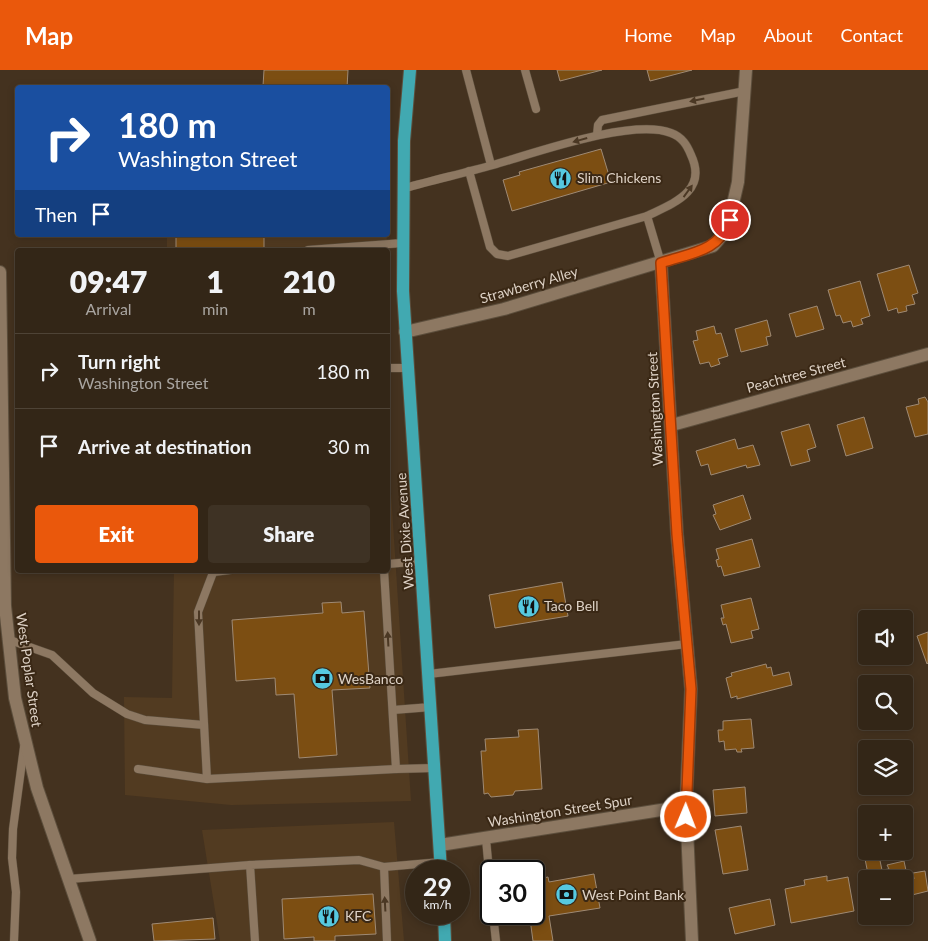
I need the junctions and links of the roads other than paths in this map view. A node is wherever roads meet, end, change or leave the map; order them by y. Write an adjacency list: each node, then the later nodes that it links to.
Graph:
1 (410, 70): 10 (main road, West Dixie Avenue)
2 (466, 70): 8 (lane)
3 (525, 70): 6 (lane)
4 (746, 70): 5 (street)
5 (745, 90): 7 (lane, one-way to 7); 14 (street)
6 (536, 109)
7 (597, 135): 8 (lane, one-way to 8); 11 (lane, one-way to 7)
8 (491, 165): 9 (lane)
9 (469, 171): 10 (lane); 11 (lane)
10 (405, 188): 12 (main road, West Dixie Avenue)
11 (647, 216): 14 (lane)
12 (403, 243): 13 (lane); 16 (main road, West Dixie Avenue)
13 (335, 248)
14 (661, 263): 16 (street, Strawberry Alley); 20 (street, Washington Street)
15 (0, 272): 25 (street, West Poplar Street)
16 (405, 332): 19 (main road, West Dixie Avenue)
17 (928, 354): 20 (street, Peachtree Street)
18 (390, 368): 19 (lane)
19 (409, 368): 21 (main road, West Dixie Avenue)
20 (672, 425): 26 (street, Washington Street)
21 (422, 561): 22 (lane); 27 (main road, West Dixie Avenue)
22 (390, 564)
23 (213, 573): 30 (lane, one-way to 30)
24 (384, 573): 29 (lane, one-way to 24)
25 (4, 639): 30 (lane); 31 (street, West Poplar Street)
26 (687, 644): 27 (lane); 36 (street, Washington Street)
27 (429, 674): 28 (main road, West Dixie Avenue)
28 (431, 707): 29 (lane); 32 (main road, West Dixie Avenue)
29 (393, 710): 33 (lane)
30 (204, 725): 35 (lane)
31 (24, 743): 44 (street, West Poplar Street); 47 (lane)
32 (434, 768): 33 (lane); 38 (main road, West Dixie Avenue)
33 (396, 769): 35 (lane)
34 (138, 770): 35 (lane)
35 (207, 779)
36 (686, 806): 37 (street, Washington Street Spur); 53 (street, Washington Street)
37 (486, 839): 38 (street, Washington Street Spur); 40 (lane)
38 (440, 845): 39 (main road, West Dixie Avenue)
39 (441, 860)
40 (488, 860)
41 (250, 865): 42 (lane); 44 (lane); 49 (lane)
42 (384, 867): 43 (lane); 50 (lane, one-way to 42)
43 (405, 867)
44 (69, 879): 48 (street, West Poplar Street)
45 (444, 925): 51 (main road)
46 (494, 925): 52 (lane)
47 (14, 941)
48 (90, 941)
49 (255, 941)
50 (387, 941)
51 (445, 941)
52 (496, 941)
53 (692, 941)

